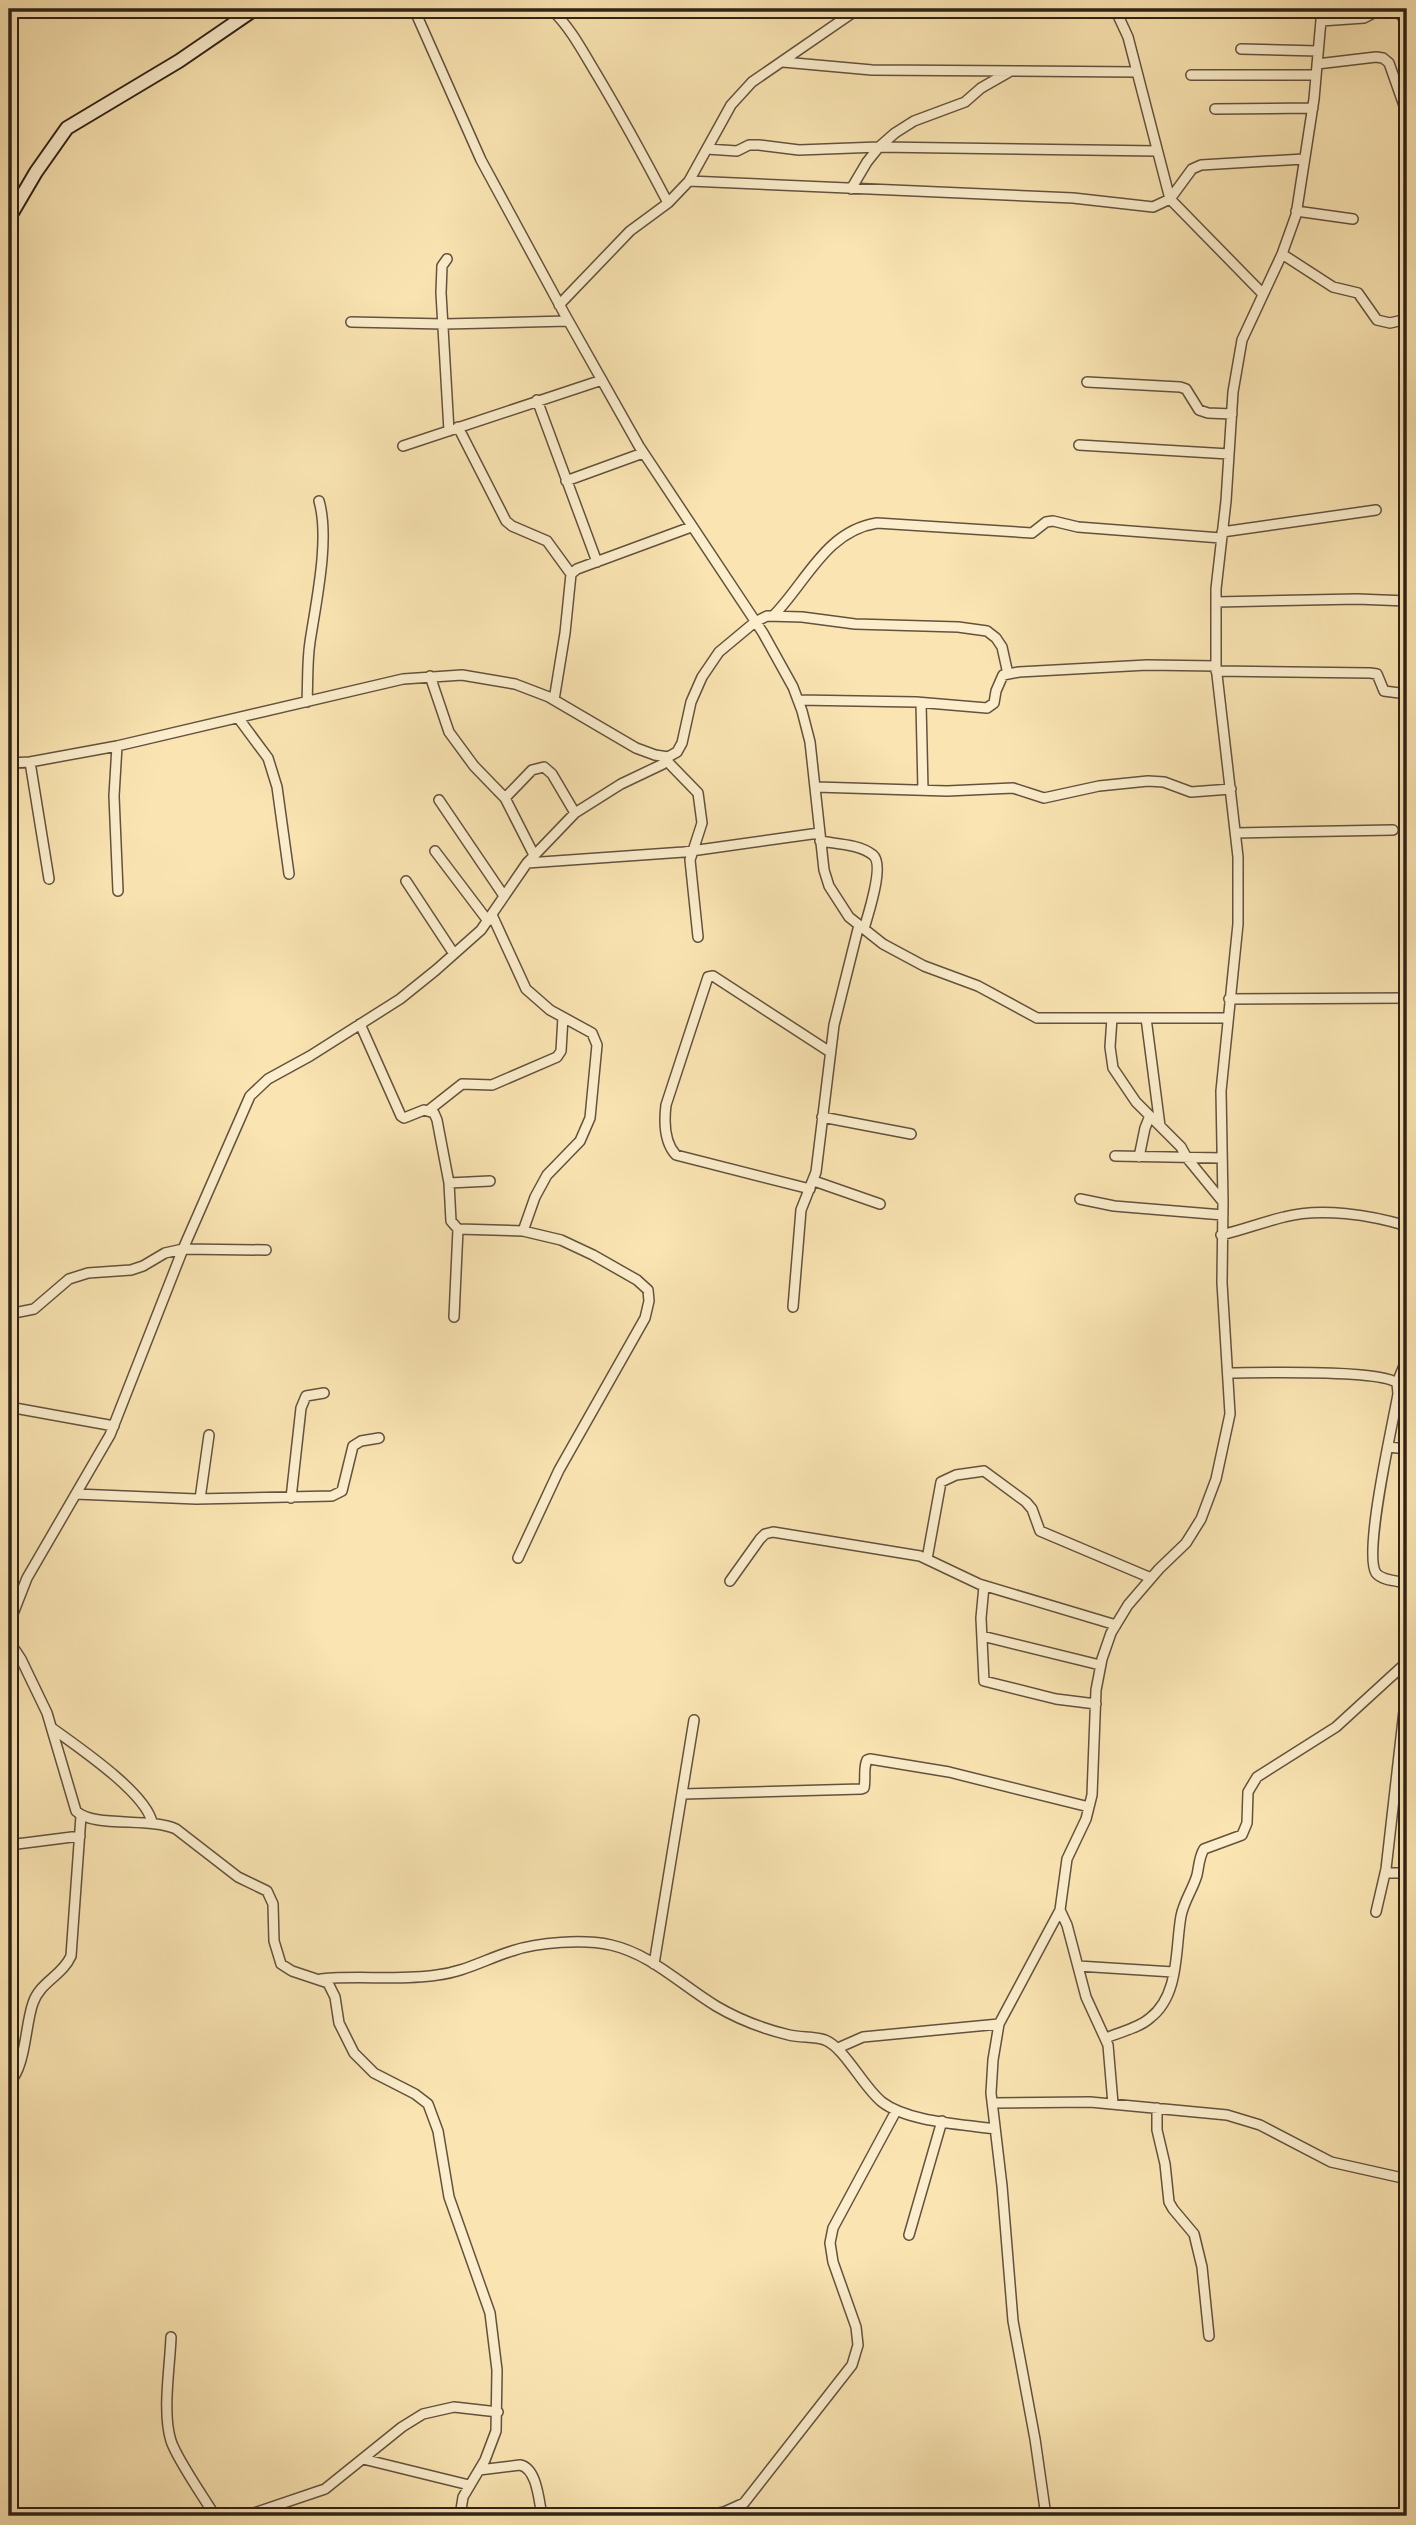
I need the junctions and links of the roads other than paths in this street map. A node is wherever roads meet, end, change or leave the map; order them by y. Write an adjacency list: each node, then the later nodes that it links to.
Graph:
1 (255, 9): 31 (street)
2 (414, 9): 36 (street)
3 (551, 9): 29 (street)
4 (858, 9): 13 (street)
5 (1115, 9): 16 (street)
6 (1322, 9): 9 (street)
7 (1381, 9): 9 (street)
8 (1397, 9): 10 (street)
9 (1321, 21): 12 (street)
10 (1407, 24)
11 (1241, 49): 12 (street)
12 (1318, 51): 14 (street)
13 (783, 62): 15 (street); 23 (street)
14 (1317, 64): 18 (street); 21 (street)
15 (1011, 72): 16 (street); 22 (street)
16 (1137, 72): 24 (street)
17 (1191, 75): 18 (street)
18 (1316, 75): 19 (street)
19 (1312, 108): 20 (street); 25 (street)
20 (1215, 109)
21 (1407, 114)
22 (879, 147): 23 (street); 24 (street); 27 (street)
23 (707, 149): 26 (street)
24 (1157, 150): 28 (street)
25 (1304, 159): 28 (street); 30 (street)
26 (688, 181): 27 (street); 29 (street)
27 (851, 189): 28 (street)
28 (1170, 200): 35 (street)
29 (668, 203): 36 (street)
30 (1296, 211): 32 (street); 33 (street)
31 (9, 218)
32 (1353, 219)
33 (1282, 254): 35 (street); 37 (street)
34 (447, 259): 40 (street)
35 (1263, 294): 44 (street)
36 (559, 305): 39 (street)
37 (1407, 319)
38 (351, 321): 40 (street)
39 (568, 321): 40 (street); 41 (street)
40 (444, 324): 45 (street)
41 (602, 380): 43 (street); 48 (street)
42 (1087, 382): 44 (street)
43 (537, 400): 45 (street); 50 (street)
44 (1232, 414): 49 (street)
45 (453, 429): 47 (street); 56 (street)
46 (1079, 445): 49 (street)
47 (402, 446)
48 (643, 453): 50 (street); 53 (street)
49 (1229, 454): 54 (street)
50 (566, 481): 55 (street)
51 (319, 501): 67 (street)
52 (1376, 510): 54 (street)
53 (691, 527): 55 (street); 60 (street)
54 (1222, 535): 58 (street); 59 (street)
55 (597, 562): 56 (street)
56 (571, 574): 65 (street)
57 (1407, 601): 58 (street)
58 (1216, 602): 61 (street)
59 (774, 615): 60 (street); 62 (street)
60 (755, 622): 66 (street); 71 (street)
61 (1216, 668): 62 (street); 64 (street); 75 (street)
62 (1008, 674): 68 (street)
63 (430, 676): 65 (street); 67 (street); 77 (street)
64 (1407, 694)
65 (554, 700): 71 (street)
66 (797, 700): 68 (street); 74 (street)
67 (307, 702): 69 (street)
68 (921, 703): 76 (street)
69 (239, 719): 70 (street); 87 (street)
70 (117, 746): 72 (street); 90 (street)
71 (667, 758): 79 (street); 84 (street)
72 (30, 762): 73 (street); 88 (street)
73 (9, 763)
74 (816, 787): 76 (street); 82 (street)
75 (1231, 789): 76 (street); 81 (street)
76 (923, 790)
77 (505, 797): 79 (street); 85 (street)
78 (439, 800): 91 (street)
79 (575, 813): 85 (street)
80 (1393, 830): 81 (street)
81 (1236, 833): 97 (street)
82 (820, 837): 84 (street); 93 (street); 93 (street)
83 (435, 851): 92 (street)
84 (693, 851): 86 (street); 94 (street)
85 (534, 855): 86 (street)
86 (527, 863): 91 (street)
87 (289, 874)
88 (49, 879)
89 (405, 881): 95 (street)
90 (118, 891)
91 (504, 896): 92 (street)
92 (490, 918): 95 (street); 98 (street)
93 (862, 927): 99 (street); 103 (street)
94 (698, 937)
95 (454, 954): 102 (street)
96 (1407, 998): 97 (street)
97 (1229, 999): 101 (street)
98 (563, 1017): 104 (street); 122 (street)
99 (1112, 1018): 100 (street); 106 (street)
100 (1146, 1018): 101 (street); 107 (street)
101 (1227, 1018): 112 (street)
102 (360, 1024): 104 (street); 124 (street)
103 (830, 1052): 105 (street); 115 (street)
104 (429, 1110): 114 (street)
105 (822, 1117): 108 (street); 115 (street)
106 (1149, 1118): 107 (street); 110 (street)
107 (1160, 1126): 111 (street)
108 (911, 1134)
109 (1115, 1156): 110 (street)
110 (1139, 1157): 111 (street)
111 (1186, 1158): 112 (street); 117 (street)
112 (1222, 1158): 117 (street)
113 (490, 1181): 114 (street)
114 (449, 1183): 121 (street)
115 (812, 1185): 118 (street); 126 (street)
116 (1080, 1199): 119 (street)
117 (1223, 1202): 119 (street)
118 (880, 1204)
119 (1223, 1214): 123 (street)
120 (1407, 1226): 123 (street)
121 (458, 1229): 122 (street); 128 (street)
122 (523, 1231): 142 (street)
123 (1221, 1235): 130 (street)
124 (183, 1249): 125 (street); 127 (street); 134 (street)
125 (266, 1250)
126 (793, 1307)
127 (9, 1314)
128 (454, 1317)
129 (1407, 1359): 131 (street)
130 (1228, 1373): 131 (street); 144 (street)
131 (1402, 1383): 137 (street)
132 (324, 1393): 140 (street)
133 (9, 1407): 134 (street)
134 (114, 1426): 139 (street)
135 (209, 1434): 141 (street)
136 (379, 1438): 140 (street)
137 (1388, 1447): 138 (street); 146 (street)
138 (1407, 1449)
139 (76, 1494): 141 (street); 148 (street)
140 (291, 1498): 141 (street)
141 (200, 1499)
142 (518, 1558)
143 (927, 1559): 144 (street); 145 (street); 147 (street)
144 (1151, 1578): 149 (street)
145 (730, 1581)
146 (1407, 1583)
147 (985, 1586): 149 (street); 150 (street)
148 (9, 1623)
149 (1116, 1625): 152 (street)
150 (982, 1636): 152 (street); 154 (street)
151 (9, 1641): 156 (street)
152 (1100, 1665): 154 (street)
153 (1404, 1666): 164 (street); 169 (street)
154 (1096, 1704): 158 (street)
155 (694, 1720): 157 (street)
156 (52, 1728): 159 (street); 160 (street)
157 (683, 1794): 158 (street); 167 (street)
158 (1089, 1807): 165 (street)
159 (81, 1816): 160 (street); 161 (street)
160 (152, 1822): 170 (street)
161 (80, 1836): 162 (street); 174 (street)
162 (9, 1845)
163 (1407, 1873): 164 (street)
164 (1385, 1874): 166 (street)
165 (1060, 1910): 168 (street); 171 (street)
166 (1376, 1912)
167 (654, 1964): 170 (street); 173 (street)
168 (1078, 1966): 169 (street); 172 (street)
169 (1173, 1972): 172 (street)
170 (321, 1979): 185 (street)
171 (999, 2024): 173 (street); 175 (street)
172 (1106, 2038): 176 (street)
173 (838, 2048): 178 (street)
174 (9, 2083)
175 (992, 2103): 176 (street); 180 (street)
176 (1113, 2104): 177 (street)
177 (1157, 2108): 181 (street); 183 (street)
178 (897, 2111): 179 (street); 193 (street)
179 (942, 2120): 180 (street); 182 (street)
180 (994, 2129): 194 (street)
181 (1407, 2179)
182 (909, 2235)
183 (1209, 2336)
184 (171, 2337): 189 (street)
185 (498, 2412): 186 (street); 187 (street)
186 (363, 2459): 188 (street); 190 (street)
187 (479, 2470): 188 (street); 192 (street)
188 (469, 2485): 191 (street)
189 (215, 2516)
190 (245, 2516)
191 (460, 2516)
192 (542, 2516)
193 (704, 2516)
194 (1046, 2516)

